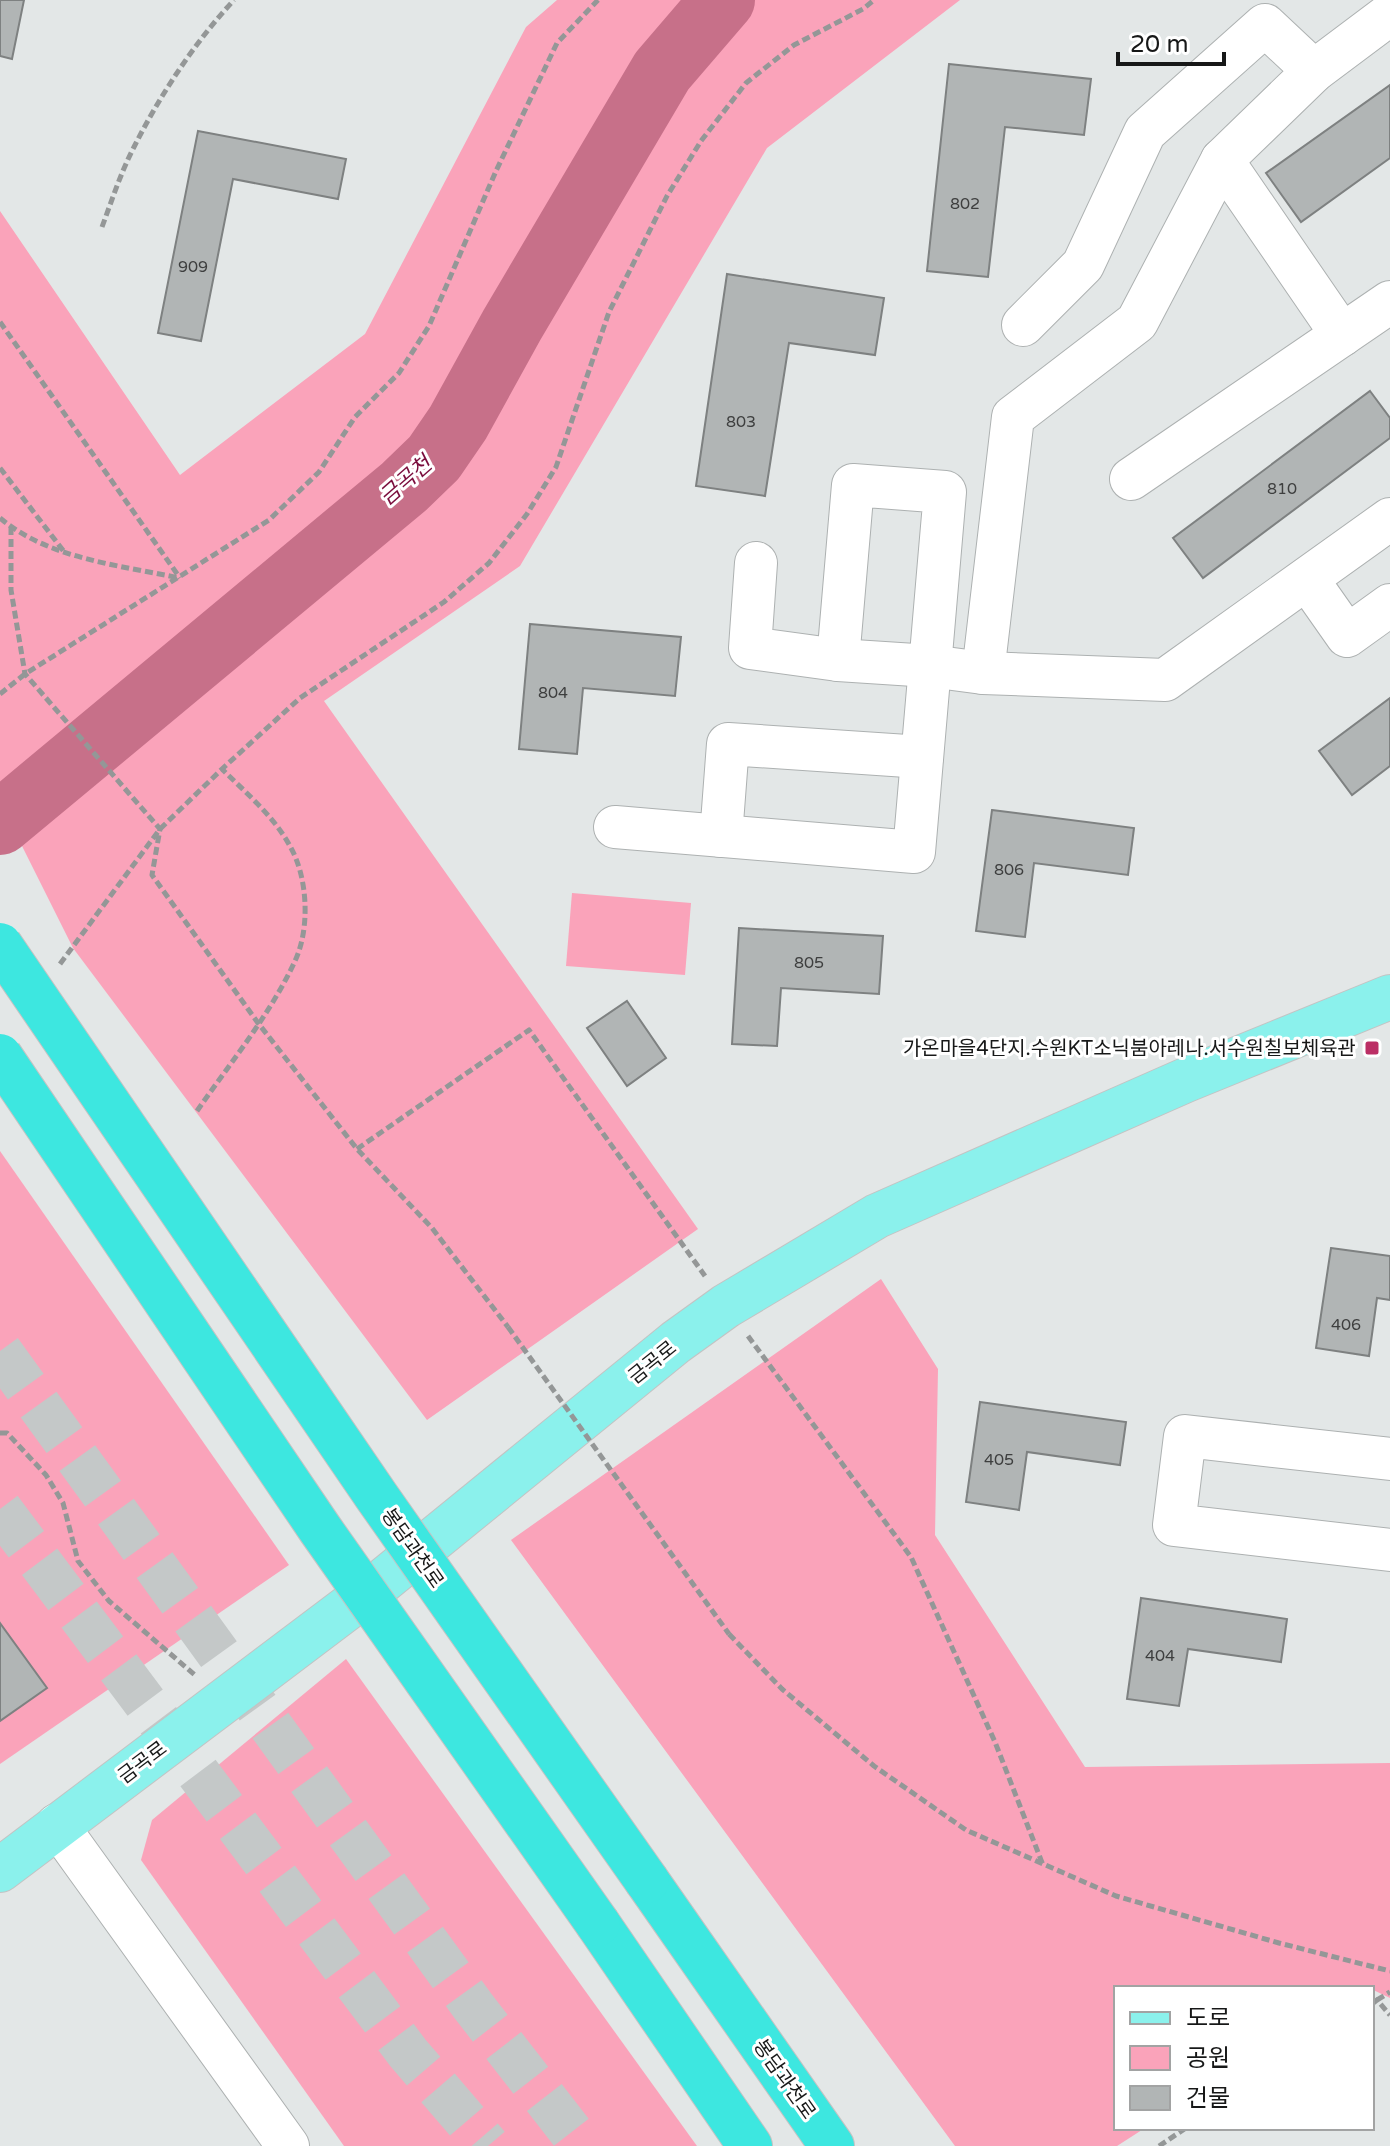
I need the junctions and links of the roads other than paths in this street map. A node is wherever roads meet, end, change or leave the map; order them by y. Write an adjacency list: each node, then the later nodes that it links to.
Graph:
1 (1390, 14): 2 (street)
2 (1314, 71): 3 (street); 5 (street)
3 (1222, 160): 6 (street); 14 (street)
4 (1390, 302): 6 (street)
5 (1023, 325)
6 (1342, 335): 7 (street)
7 (1131, 479)
8 (1390, 519): 10 (street)
9 (756, 563): 12 (street)
10 (1307, 579): 11 (street); 14 (street)
11 (1390, 605)
12 (838, 660): 13 (street); 13 (street)
13 (930, 666): 14 (street); 15 (street)
14 (983, 673)
15 (922, 757): 17 (street); 17 (street)
16 (615, 827): 17 (street)
17 (721, 836)
18 (0, 945): 27 (highway, 봉담과천로, bridge)
19 (1390, 997): 23 (main road, 금곡로)
20 (0, 1056): 26 (highway, bridge)
21 (1390, 1459): 22 (street)
22 (1390, 1550)
23 (57, 1825): 24 (main road, 금곡로); 25 (street)
24 (0, 1870)
25 (288, 2146)
26 (750, 2146)
27 (832, 2146)

